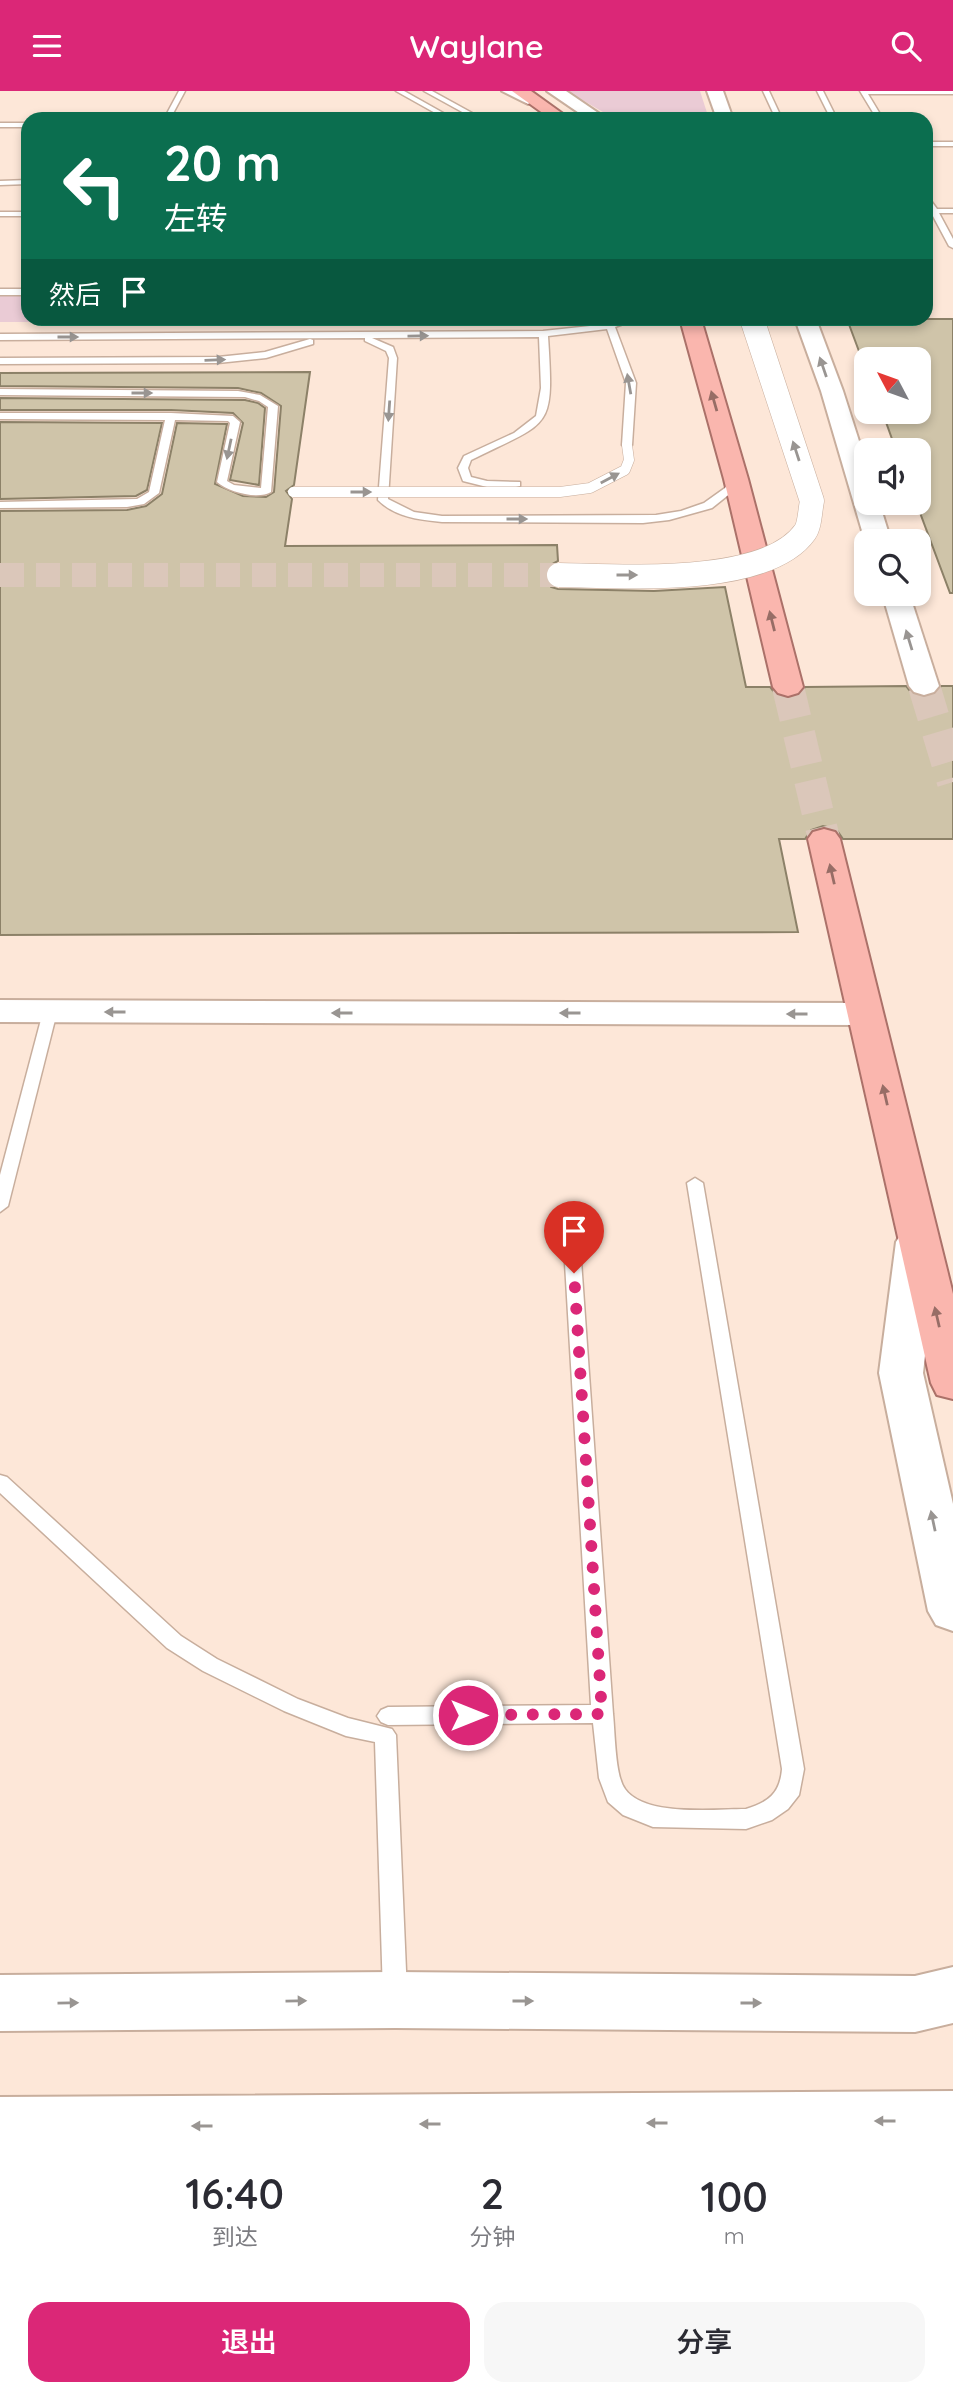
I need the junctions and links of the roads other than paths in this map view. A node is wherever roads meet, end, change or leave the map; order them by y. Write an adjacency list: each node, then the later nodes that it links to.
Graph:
1 (182, 91): 12 (lane)
2 (399, 91): 13 (lane)
3 (427, 91): 14 (lane)
4 (510, 91): 11 (street)
5 (555, 91): 16 (street)
6 (715, 91): 17 (street)
7 (766, 91): 18 (lane)
8 (820, 91): 19 (lane)
9 (863, 92): 10 (lane); 20 (lane)
10 (953, 92)
11 (524, 95): 15 (highway)
12 (171, 112)
13 (438, 112)
14 (467, 112)
15 (551, 112)
16 (588, 112)
17 (722, 112)
18 (776, 112)
19 (830, 112)
20 (876, 112)
21 (0, 125): 22 (lane)
22 (21, 125)
23 (933, 144): 24 (lane)
24 (953, 144)
25 (21, 182): 26 (lane)
26 (0, 183)
27 (933, 208): 28 (lane)
28 (935, 211): 29 (lane); 32 (lane)
29 (953, 211)
30 (0, 214): 31 (lane)
31 (21, 214)
32 (953, 246)
33 (0, 292): 34 (lane)
34 (21, 292)
35 (610, 326): 39 (lane); 50 (lane, one-way to 35, bridge)
36 (692, 326): 48 (highway, one-way to 36)
37 (754, 326): 51 (street, one-way to 37, bridge)
38 (808, 326): 47 (street, one-way to 38)
39 (543, 334): 42 (lane, one-way to 39); 49 (lane)
40 (0, 337): 41 (lane, one-way to 41)
41 (329, 337): 42 (lane); 43 (lane, one-way to 41)
42 (362, 337): 48 (lane, one-way to 48)
43 (0, 361)
44 (0, 392): 46 (lane)
45 (0, 416): 46 (lane)
46 (171, 416): 52 (lane)
47 (854, 463)
48 (736, 479): 57 (highway, one-way to 48)
49 (516, 484)
50 (293, 492)
51 (812, 501): 53 (street); 54 (street, one-way to 51, bridge)
52 (0, 505)
53 (703, 548)
54 (559, 575)
55 (899, 606): 56 (street, one-way to 55)
56 (924, 686)
57 (789, 687)
58 (824, 839): 61 (highway, one-way to 58)
59 (0, 1011): 60 (street)
60 (50, 1012): 61 (street, one-way to 60); 63 (lane)
61 (865, 1014): 64 (highway, one-way to 61)
62 (695, 1183): 69 (lane)
63 (0, 1206)
64 (918, 1234): 66 (highway, one-way to 64); 68 (street, one-way to 64)
65 (572, 1246): 69 (lane)
66 (953, 1383)
67 (0, 1482): 72 (lane)
68 (953, 1611)
69 (602, 1714): 70 (lane)
70 (387, 1716)
71 (953, 1995): 72 (street, one-way to 71)
72 (395, 2000): 73 (street, one-way to 72)
73 (0, 2003)
74 (953, 2121): 75 (street, one-way to 75)
75 (0, 2127)

